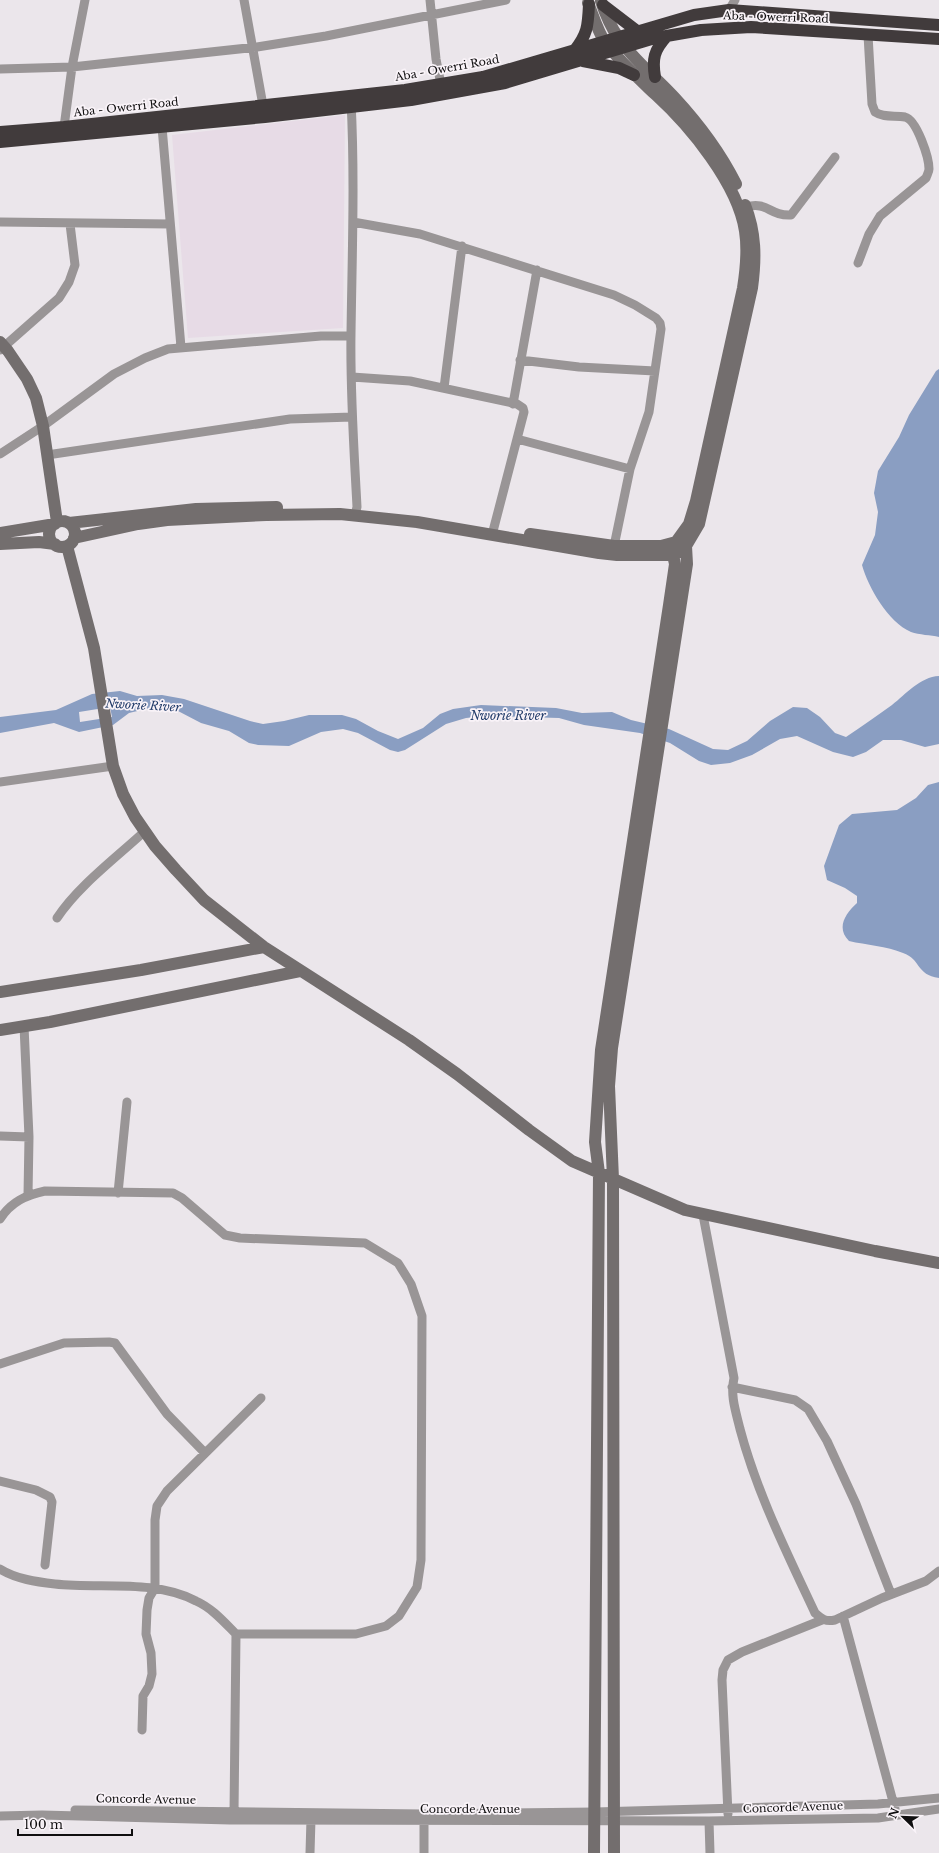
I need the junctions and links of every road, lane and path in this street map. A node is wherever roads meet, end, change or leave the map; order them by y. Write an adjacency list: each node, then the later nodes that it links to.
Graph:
1 (85, 0): 21 (street)
2 (244, 0): 17 (street)
3 (430, 0): 8 (street)
4 (506, 0): 8 (street)
5 (588, 2): 15 (main road); 18 (highway)
6 (602, 3): 10 (highway); 13 (main road)
7 (732, 5): 9 (highway, Aba - Owerri Road); 10 (highway, Aba - Owerri Road)
8 (430, 15): 17 (street); 25 (street)
9 (939, 25)
10 (637, 31): 13 (highway, Aba - Owerri Road)
11 (868, 35): 12 (highway, Aba - Owerri Road); 14 (highway, Aba - Owerri Road); 39 (street)
12 (667, 36): 16 (highway, Aba - Owerri Road); 24 (highway)
13 (618, 37): 15 (highway, Aba - Owerri Road); 16 (main road)
14 (939, 39)
15 (604, 41): 18 (highway, Aba - Owerri Road); 19 (main road)
16 (626, 47): 19 (highway, Aba - Owerri Road); 24 (main road)
17 (252, 48): 21 (street); 27 (street)
18 (574, 50): 25 (highway, Aba - Owerri Road)
19 (613, 51): 20 (highway, Aba - Owerri Road); 23 (main road)
20 (582, 61): 23 (highway); 25 (highway, Aba - Owerri Road)
21 (72, 67): 22 (street); 28 (street)
22 (0, 69)
23 (634, 75): 63 (main road)
24 (656, 77): 33 (main road)
25 (442, 89): 26 (highway, Aba - Owerri Road)
26 (351, 101): 27 (highway, Aba - Owerri Road); 35 (street)
27 (264, 111): 28 (highway, Aba - Owerri Road); 29 (highway, Aba - Owerri Road)
28 (64, 127): 30 (highway, Aba - Owerri Road)
29 (162, 127): 31 (highway, Aba - Owerri Road); 37 (street)
30 (0, 132)
31 (0, 142)
32 (835, 157): 33 (street)
33 (746, 207): 63 (main road)
34 (0, 222): 36 (street)
35 (353, 222): 38 (street); 41 (street)
36 (70, 224): 37 (street); 42 (street)
37 (170, 224): 43 (street)
38 (462, 246): 40 (street); 47 (street)
39 (858, 262)
40 (537, 270): 44 (street); 45 (street)
41 (351, 336): 43 (street); 46 (street)
42 (2, 346): 50 (main road)
43 (181, 346): 50 (street)
44 (520, 360): 45 (street); 48 (street)
45 (655, 371): 54 (street)
46 (352, 376): 47 (street); 49 (street)
47 (444, 388): 48 (street)
48 (513, 404): 51 (street)
49 (352, 417): 53 (street); 55 (street)
50 (43, 426): 52 (street); 53 (main road)
51 (517, 439): 54 (street); 58 (street)
52 (0, 454)
53 (47, 455): 56 (main road)
54 (630, 469): 64 (street)
55 (356, 511): 57 (main road); 58 (main road); 60 (main road)
56 (56, 523): 57 (main road); 59 (main road); 62 (main road)
57 (69, 523): 60 (main road)
58 (492, 532): 64 (main road)
59 (0, 533)
60 (71, 542): 62 (main road); 68 (main road)
61 (0, 544): 62 (main road)
62 (55, 544)
63 (681, 544): 64 (main road); 65 (main road); 66 (main road)
64 (613, 551): 65 (main road)
65 (673, 555): 66 (main road)
66 (660, 700): 67 (main road)
67 (650, 759): 80 (main road); 81 (main road)
68 (113, 766): 69 (street); 70 (main road)
69 (0, 782)
70 (145, 831): 71 (street); 72 (main road)
71 (57, 918)
72 (264, 947): 73 (main road); 74 (main road)
73 (300, 971): 75 (main road); 80 (main road)
74 (0, 992)
75 (24, 1026): 76 (main road); 79 (street)
76 (0, 1030)
77 (127, 1102): 82 (street)
78 (0, 1136): 79 (street)
79 (29, 1137): 83 (street)
80 (598, 1173): 81 (main road); 110 (main road)
81 (613, 1179): 84 (main road); 111 (main road)
82 (118, 1193): 83 (street); 99 (street)
83 (28, 1195): 85 (street)
84 (703, 1215): 86 (main road); 88 (street)
85 (0, 1219)
86 (939, 1262)
87 (0, 1364): 90 (street)
88 (732, 1387): 96 (street); 98 (street)
89 (261, 1398): 90 (street)
90 (205, 1453): 95 (street)
91 (0, 1481): 92 (street)
92 (45, 1565)
93 (0, 1569): 95 (street)
94 (939, 1571): 96 (street)
95 (156, 1588): 99 (street); 100 (street)
96 (891, 1594): 97 (street)
97 (842, 1616): 98 (street); 102 (street)
98 (822, 1620): 103 (street)
99 (236, 1634): 106 (street)
100 (142, 1730)
101 (939, 1798): 102 (street, Concorde Avenue)
102 (895, 1803): 103 (street, Concorde Avenue); 108 (street)
103 (728, 1808): 111 (street, Concorde Avenue); 113 (street)
104 (939, 1809): 108 (street, Concorde Avenue)
105 (0, 1810): 106 (street, Concorde Avenue)
106 (234, 1813): 109 (street, Concorde Avenue)
107 (0, 1816): 112 (street, Concorde Avenue)
108 (896, 1816): 113 (street, Concorde Avenue)
109 (424, 1817): 110 (street, Concorde Avenue); 112 (street, Concorde Avenue); 116 (street)
110 (595, 1817): 111 (street, Concorde Avenue); 117 (main road)
111 (615, 1817): 114 (street, Concorde Avenue); 118 (main road)
112 (311, 1819): 115 (street)
113 (728, 1821): 114 (street, Concorde Avenue)
114 (709, 1822): 119 (street)
115 (310, 1853)
116 (424, 1853)
117 (594, 1853)
118 (614, 1853)
119 (710, 1853)

